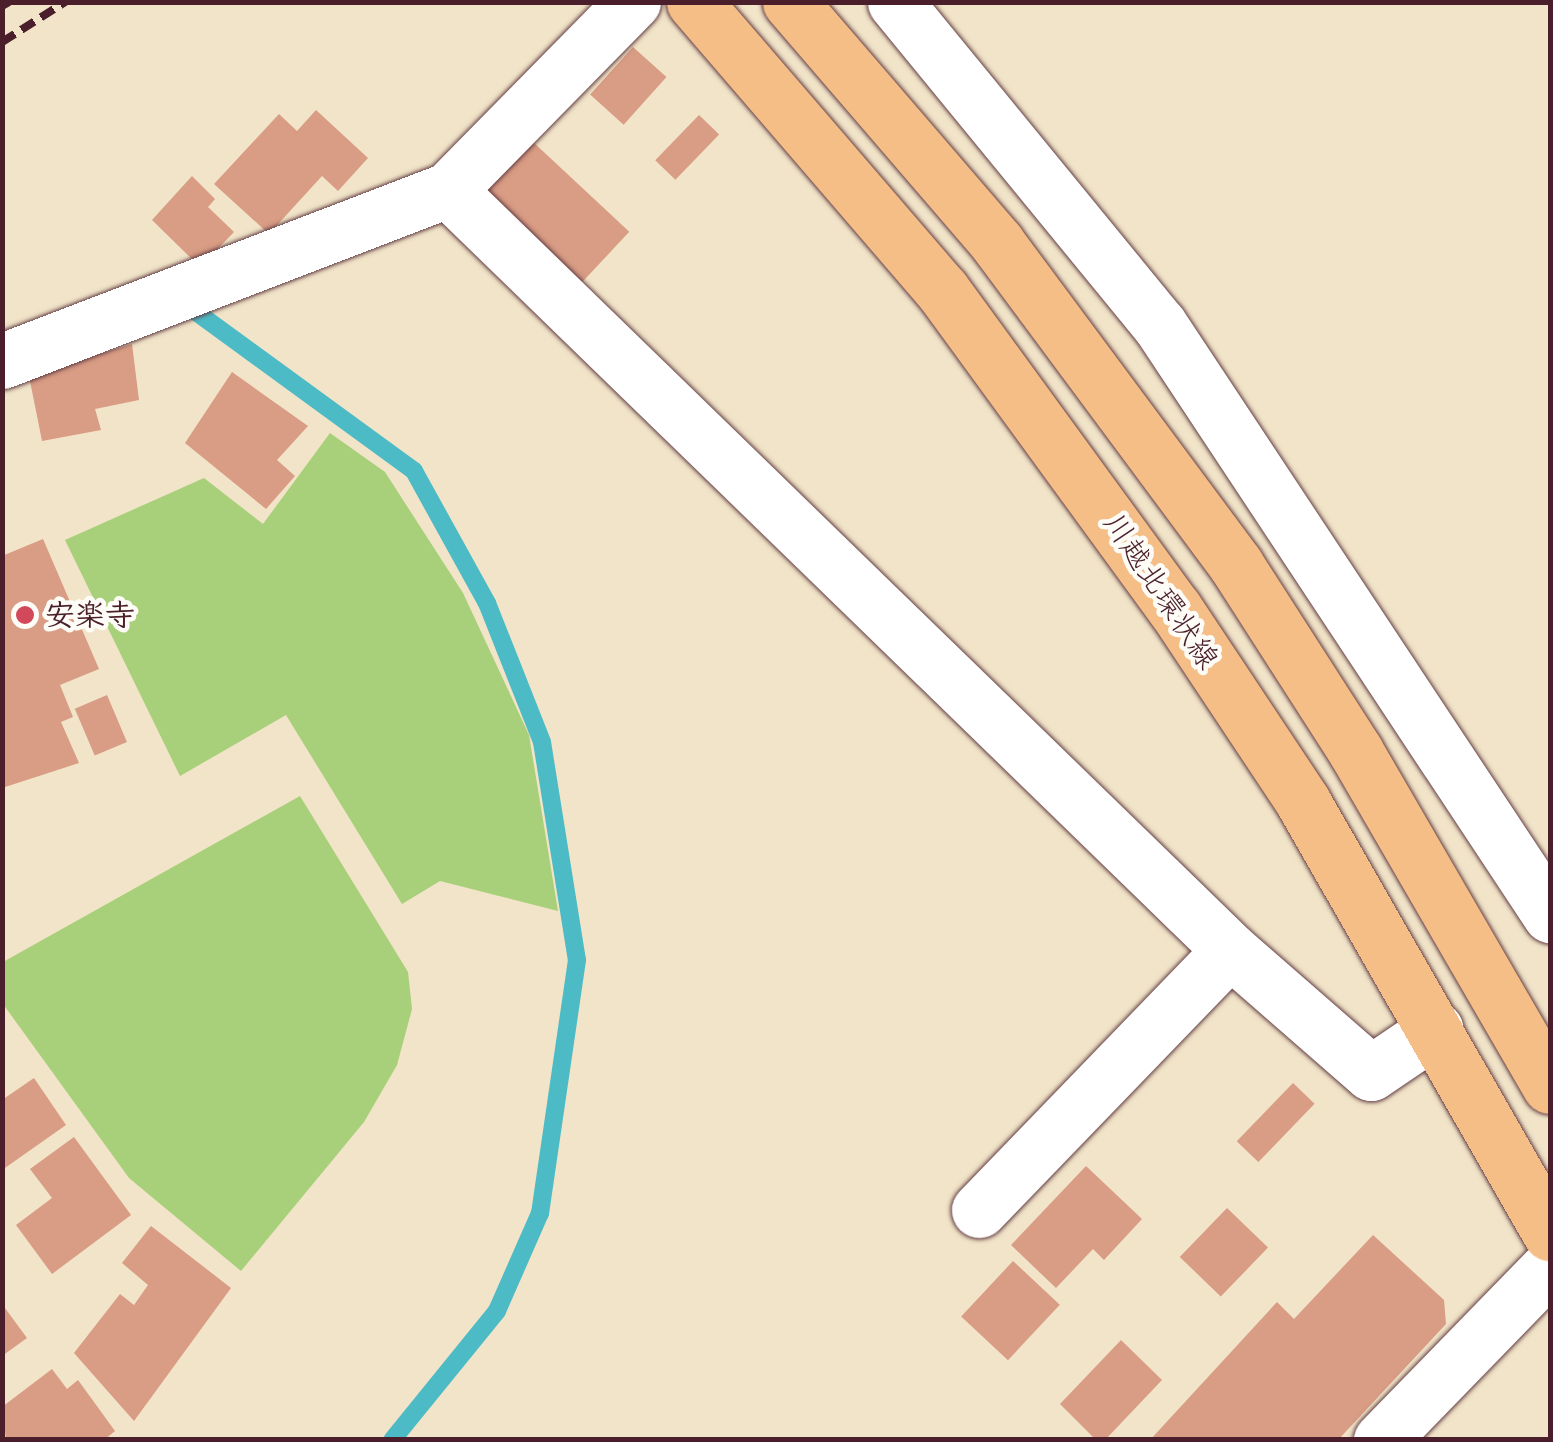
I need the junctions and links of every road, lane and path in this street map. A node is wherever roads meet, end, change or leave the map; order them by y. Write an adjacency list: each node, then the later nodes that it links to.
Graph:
1 (633, 2): 5 (street)
2 (694, 2): 9 (main road, 川越北環状線)
3 (790, 2): 10 (main road)
4 (895, 2): 7 (street)
5 (448, 190): 6 (street); 8 (street)
6 (2, 361)
7 (1550, 915)
8 (1230, 950): 9 (street); 11 (street)
9 (1436, 1028): 12 (main road, 川越北環状線)
10 (1550, 1086)
11 (979, 1210)
12 (1550, 1233)
13 (1550, 1266): 14 (street)
14 (1381, 1440)

